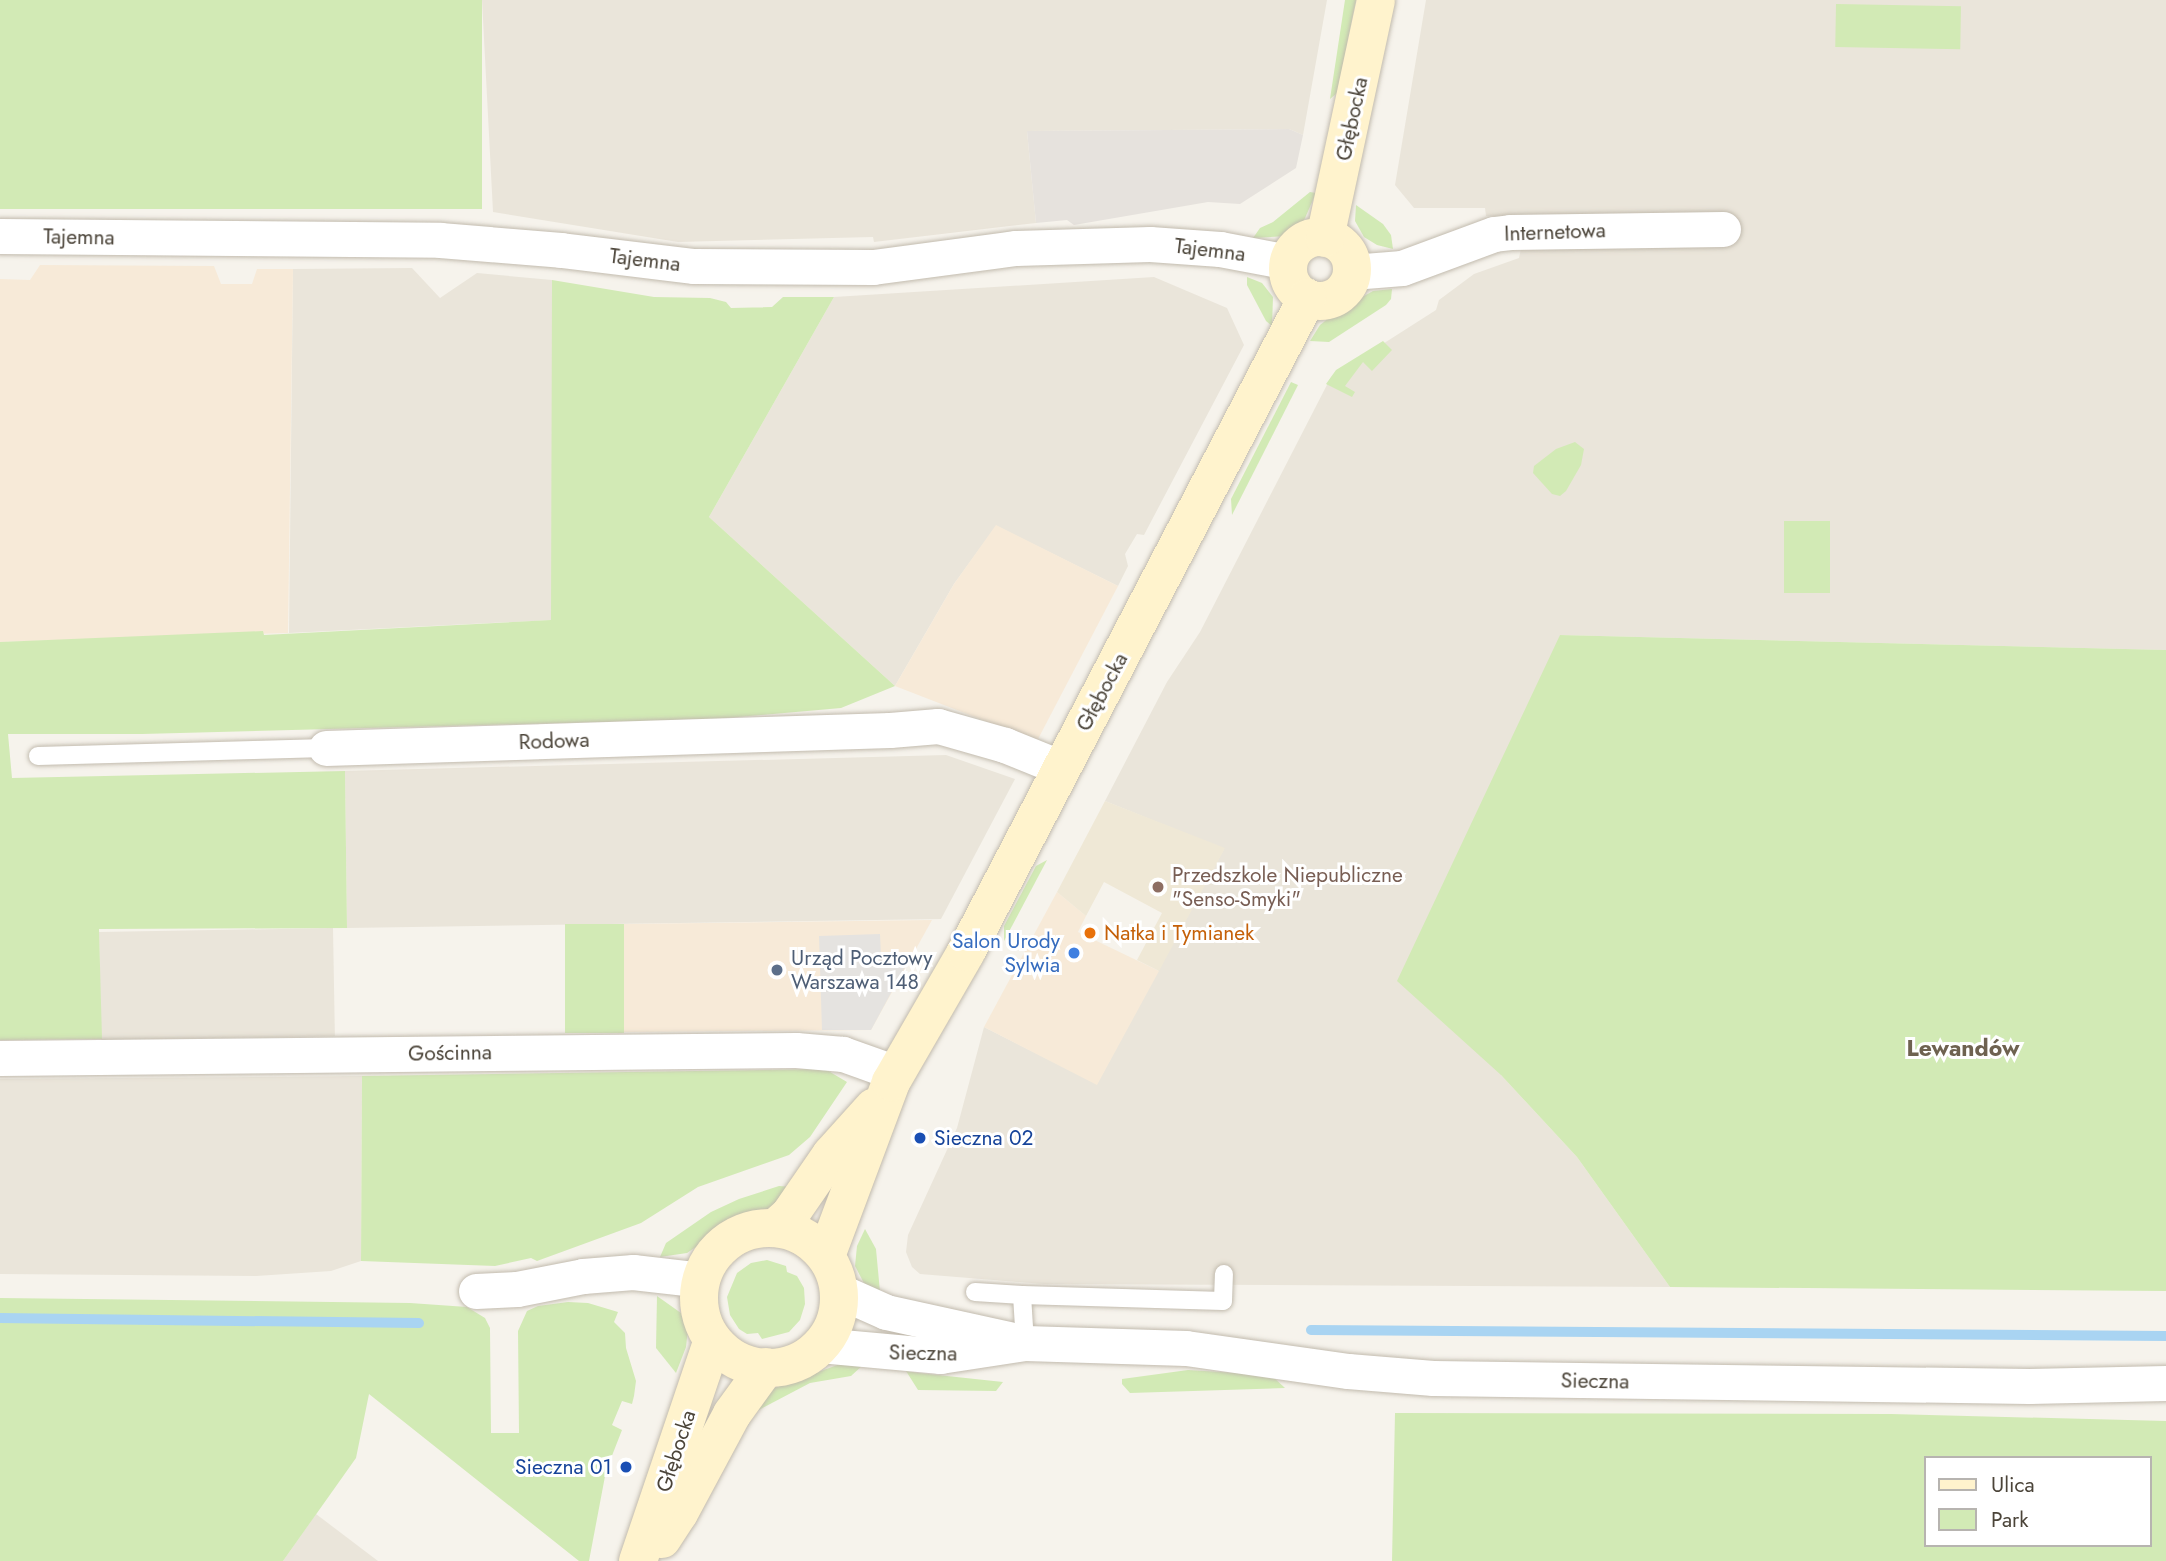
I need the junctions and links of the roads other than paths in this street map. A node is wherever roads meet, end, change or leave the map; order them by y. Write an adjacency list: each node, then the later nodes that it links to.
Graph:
1 (1376, 0): 4 (street, Głębocka)
2 (1723, 229): 6 (street, Internetowa)
3 (0, 236): 5 (street, Tajemna)
4 (1325, 238): 5 (street); 6 (street)
5 (1288, 262): 7 (street)
6 (1352, 272): 7 (street)
7 (1307, 298): 10 (street, Głębocka)
8 (326, 748): 9 (lane, Rodowa); 10 (street, Rodowa)
9 (38, 756)
10 (1062, 768): 12 (street, Głębocka)
11 (0, 1059): 12 (street, Gościnna)
12 (894, 1077): 13 (street, Głębocka); 14 (street, Głębocka)
13 (775, 1228): 14 (street); 16 (street)
14 (832, 1274): 21 (street, Sieczna); 22 (street, Głębocka)
15 (1224, 1275): 19 (lane)
16 (702, 1280): 17 (street); 20 (street)
17 (476, 1291)
18 (975, 1292): 19 (lane)
19 (1022, 1295): 21 (lane)
20 (713, 1340): 23 (street); 25 (street, Głębocka)
21 (1025, 1343): 22 (street, Sieczna); 24 (street, Sieczna)
22 (820, 1345): 23 (street)
23 (766, 1367): 26 (street, Głębocka)
24 (2166, 1383)
25 (638, 1561)
26 (646, 1561)

